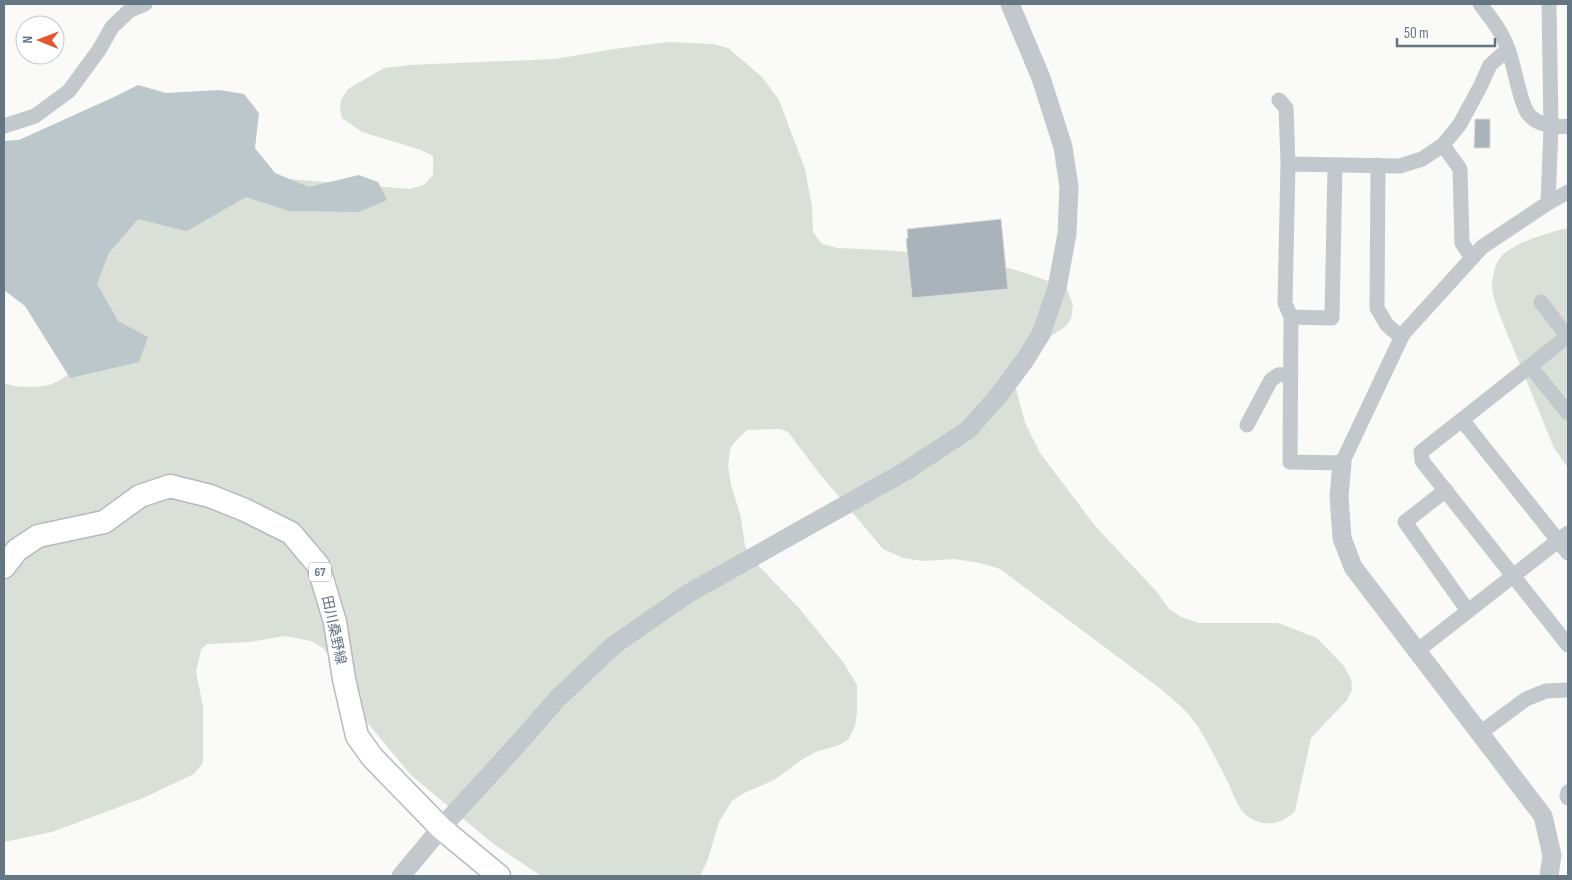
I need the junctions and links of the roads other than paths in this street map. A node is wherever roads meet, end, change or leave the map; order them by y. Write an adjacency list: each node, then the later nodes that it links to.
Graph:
1 (145, 4): 7 (street)
2 (1010, 4): 39 (street)
3 (1480, 4): 5 (street)
4 (1549, 4): 9 (street)
5 (1508, 49): 9 (street); 10 (street)
6 (1279, 100): 11 (street)
7 (4, 126)
8 (1568, 126): 9 (street)
9 (1551, 127): 15 (street)
10 (1443, 145): 13 (street); 16 (street)
11 (1288, 164): 12 (street); 18 (street)
12 (1335, 165): 13 (street); 18 (street)
13 (1378, 165): 20 (street)
14 (1568, 192): 15 (street)
15 (1548, 203): 16 (street)
16 (1472, 258): 20 (street)
17 (1541, 302): 19 (street)
18 (1291, 317): 22 (street)
19 (1568, 336): 21 (street)
20 (1401, 337): 26 (street)
21 (1530, 366): 23 (street); 24 (street)
22 (1291, 374): 25 (street); 26 (street)
23 (1568, 414)
24 (1462, 420): 27 (street); 28 (street)
25 (1247, 425)
26 (1342, 463): 34 (street)
27 (1446, 490): 31 (street); 32 (street)
28 (1563, 537): 29 (street); 31 (street)
29 (1568, 553)
30 (4, 567): 39 (main road, 田川桑野線 / 67)
31 (1514, 575): 32 (street); 33 (street)
32 (1468, 611): 34 (street)
33 (1568, 645)
34 (1417, 651): 36 (street)
35 (1568, 690): 36 (street)
36 (1480, 733): 42 (street)
37 (1568, 792): 38 (street)
38 (1568, 798)
39 (441, 828): 40 (street); 41 (main road, 田川桑野線 / 67)
40 (401, 876)
41 (499, 876)
42 (1549, 876)

